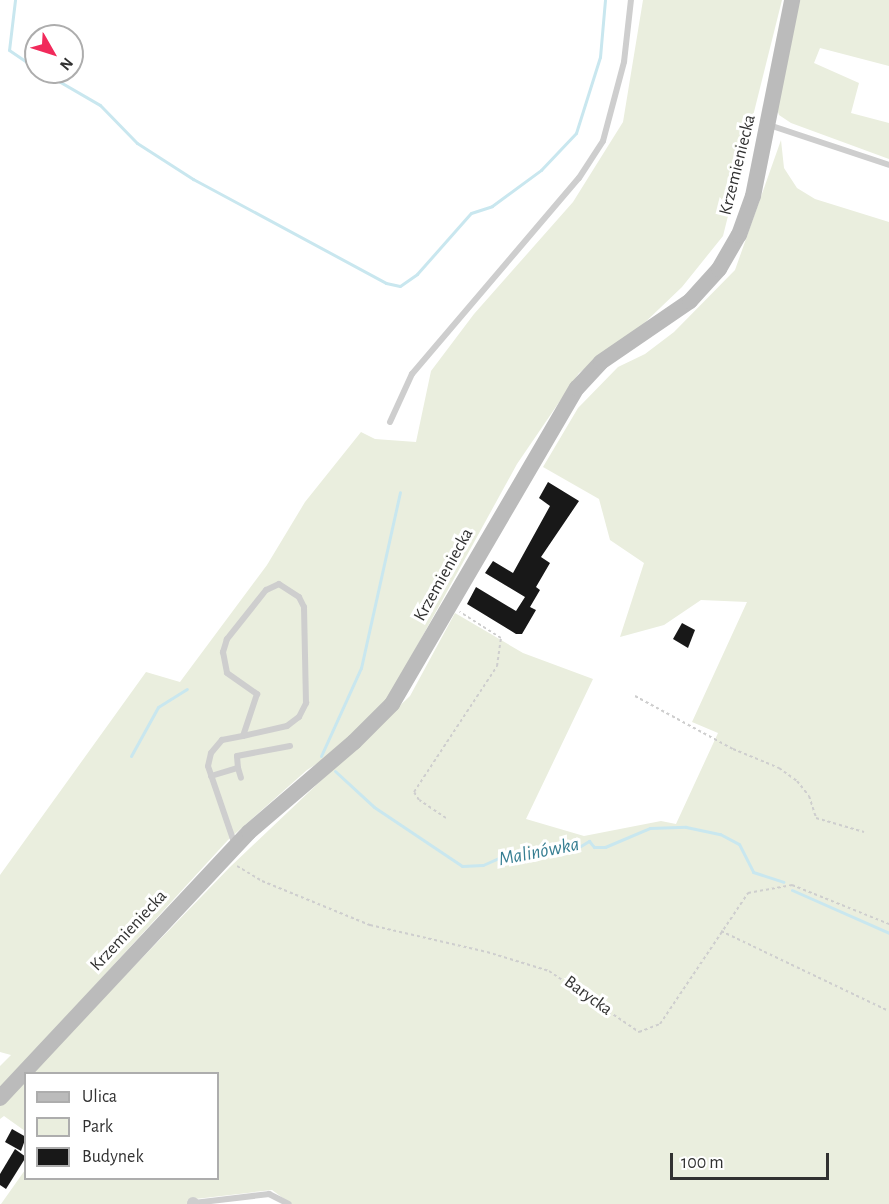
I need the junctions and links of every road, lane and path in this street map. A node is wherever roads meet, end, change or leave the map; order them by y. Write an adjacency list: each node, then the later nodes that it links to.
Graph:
1 (631, 0): 5 (lane)
2 (792, 0): 3 (street, Krzemieniecka)
3 (768, 124): 4 (lane); 6 (street, Krzemieniecka)
4 (889, 165)
5 (390, 422)
6 (448, 605): 13 (path); 15 (street, Krzemieniecka)
7 (635, 696): 14 (path)
8 (243, 736): 8 (lane); 11 (lane)
9 (290, 746): 10 (lane)
10 (238, 768): 11 (lane); 12 (lane)
11 (211, 776): 15 (lane)
12 (241, 778)
13 (446, 818)
14 (864, 832)
15 (230, 851): 17 (path, Barycka); 20 (street, Krzemieniecka)
16 (889, 924): 17 (path, Barycka)
17 (721, 931): 18 (path)
18 (889, 1011)
19 (24, 1072): 21 (street, Krzemieniecka)
20 (24, 1072)
21 (0, 1098)
22 (187, 1204): 23 (lane)
23 (194, 1204): 24 (lane)
24 (289, 1204)

